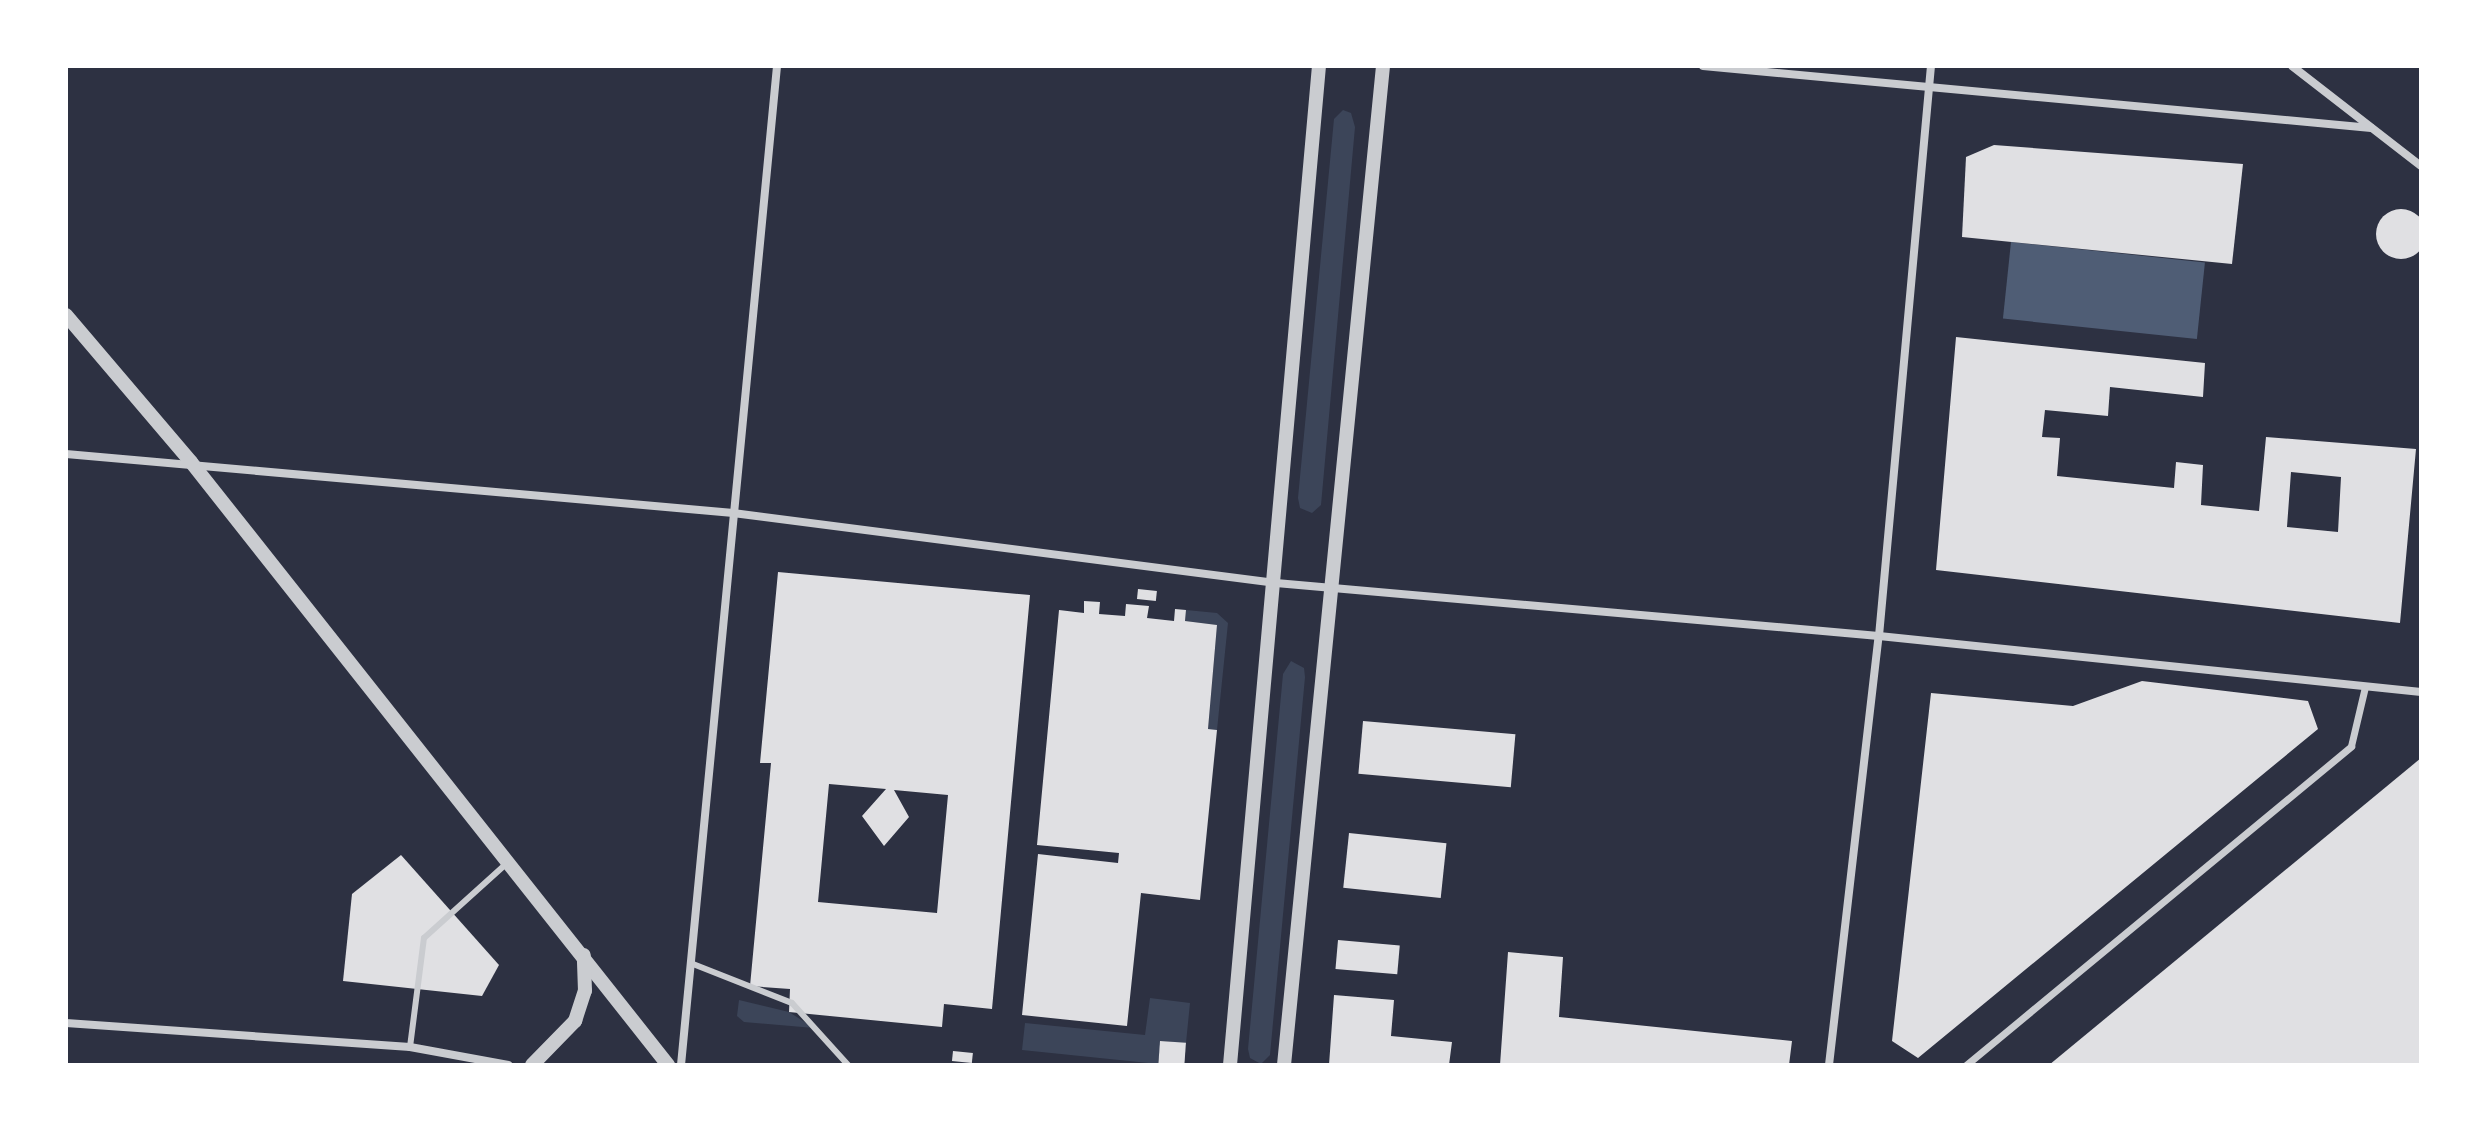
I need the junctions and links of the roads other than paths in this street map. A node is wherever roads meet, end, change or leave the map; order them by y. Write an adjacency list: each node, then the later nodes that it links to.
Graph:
1 (777, 66): 13 (street)
2 (1319, 66): 14 (street)
3 (1383, 66): 15 (street)
4 (1703, 66): 7 (street)
5 (1931, 66): 7 (street)
6 (2292, 66): 8 (street)
7 (1930, 87): 8 (street); 16 (street)
8 (2371, 128): 9 (street)
9 (2421, 166)
10 (66, 315): 12 (street)
11 (66, 454): 12 (street)
12 (191, 462): 13 (street); 19 (street)
13 (733, 513): 14 (street); 21 (street)
14 (1276, 583): 15 (street); 29 (street)
15 (1332, 586): 16 (street); 30 (street)
16 (1879, 636): 17 (street); 31 (street)
17 (2365, 687): 18 (street); 32 (street)
18 (2421, 692)
19 (510, 860): 20 (street); 23 (lane)
20 (584, 955): 25 (street); 26 (street)
21 (693, 964): 27 (street); 28 (lane)
22 (66, 1023): 23 (street)
23 (410, 1047): 24 (street)
24 (508, 1065)
25 (532, 1065)
26 (668, 1065)
27 (681, 1065)
28 (848, 1065)
29 (1230, 1065)
30 (1284, 1065)
31 (1829, 1065)
32 (1966, 1065)

